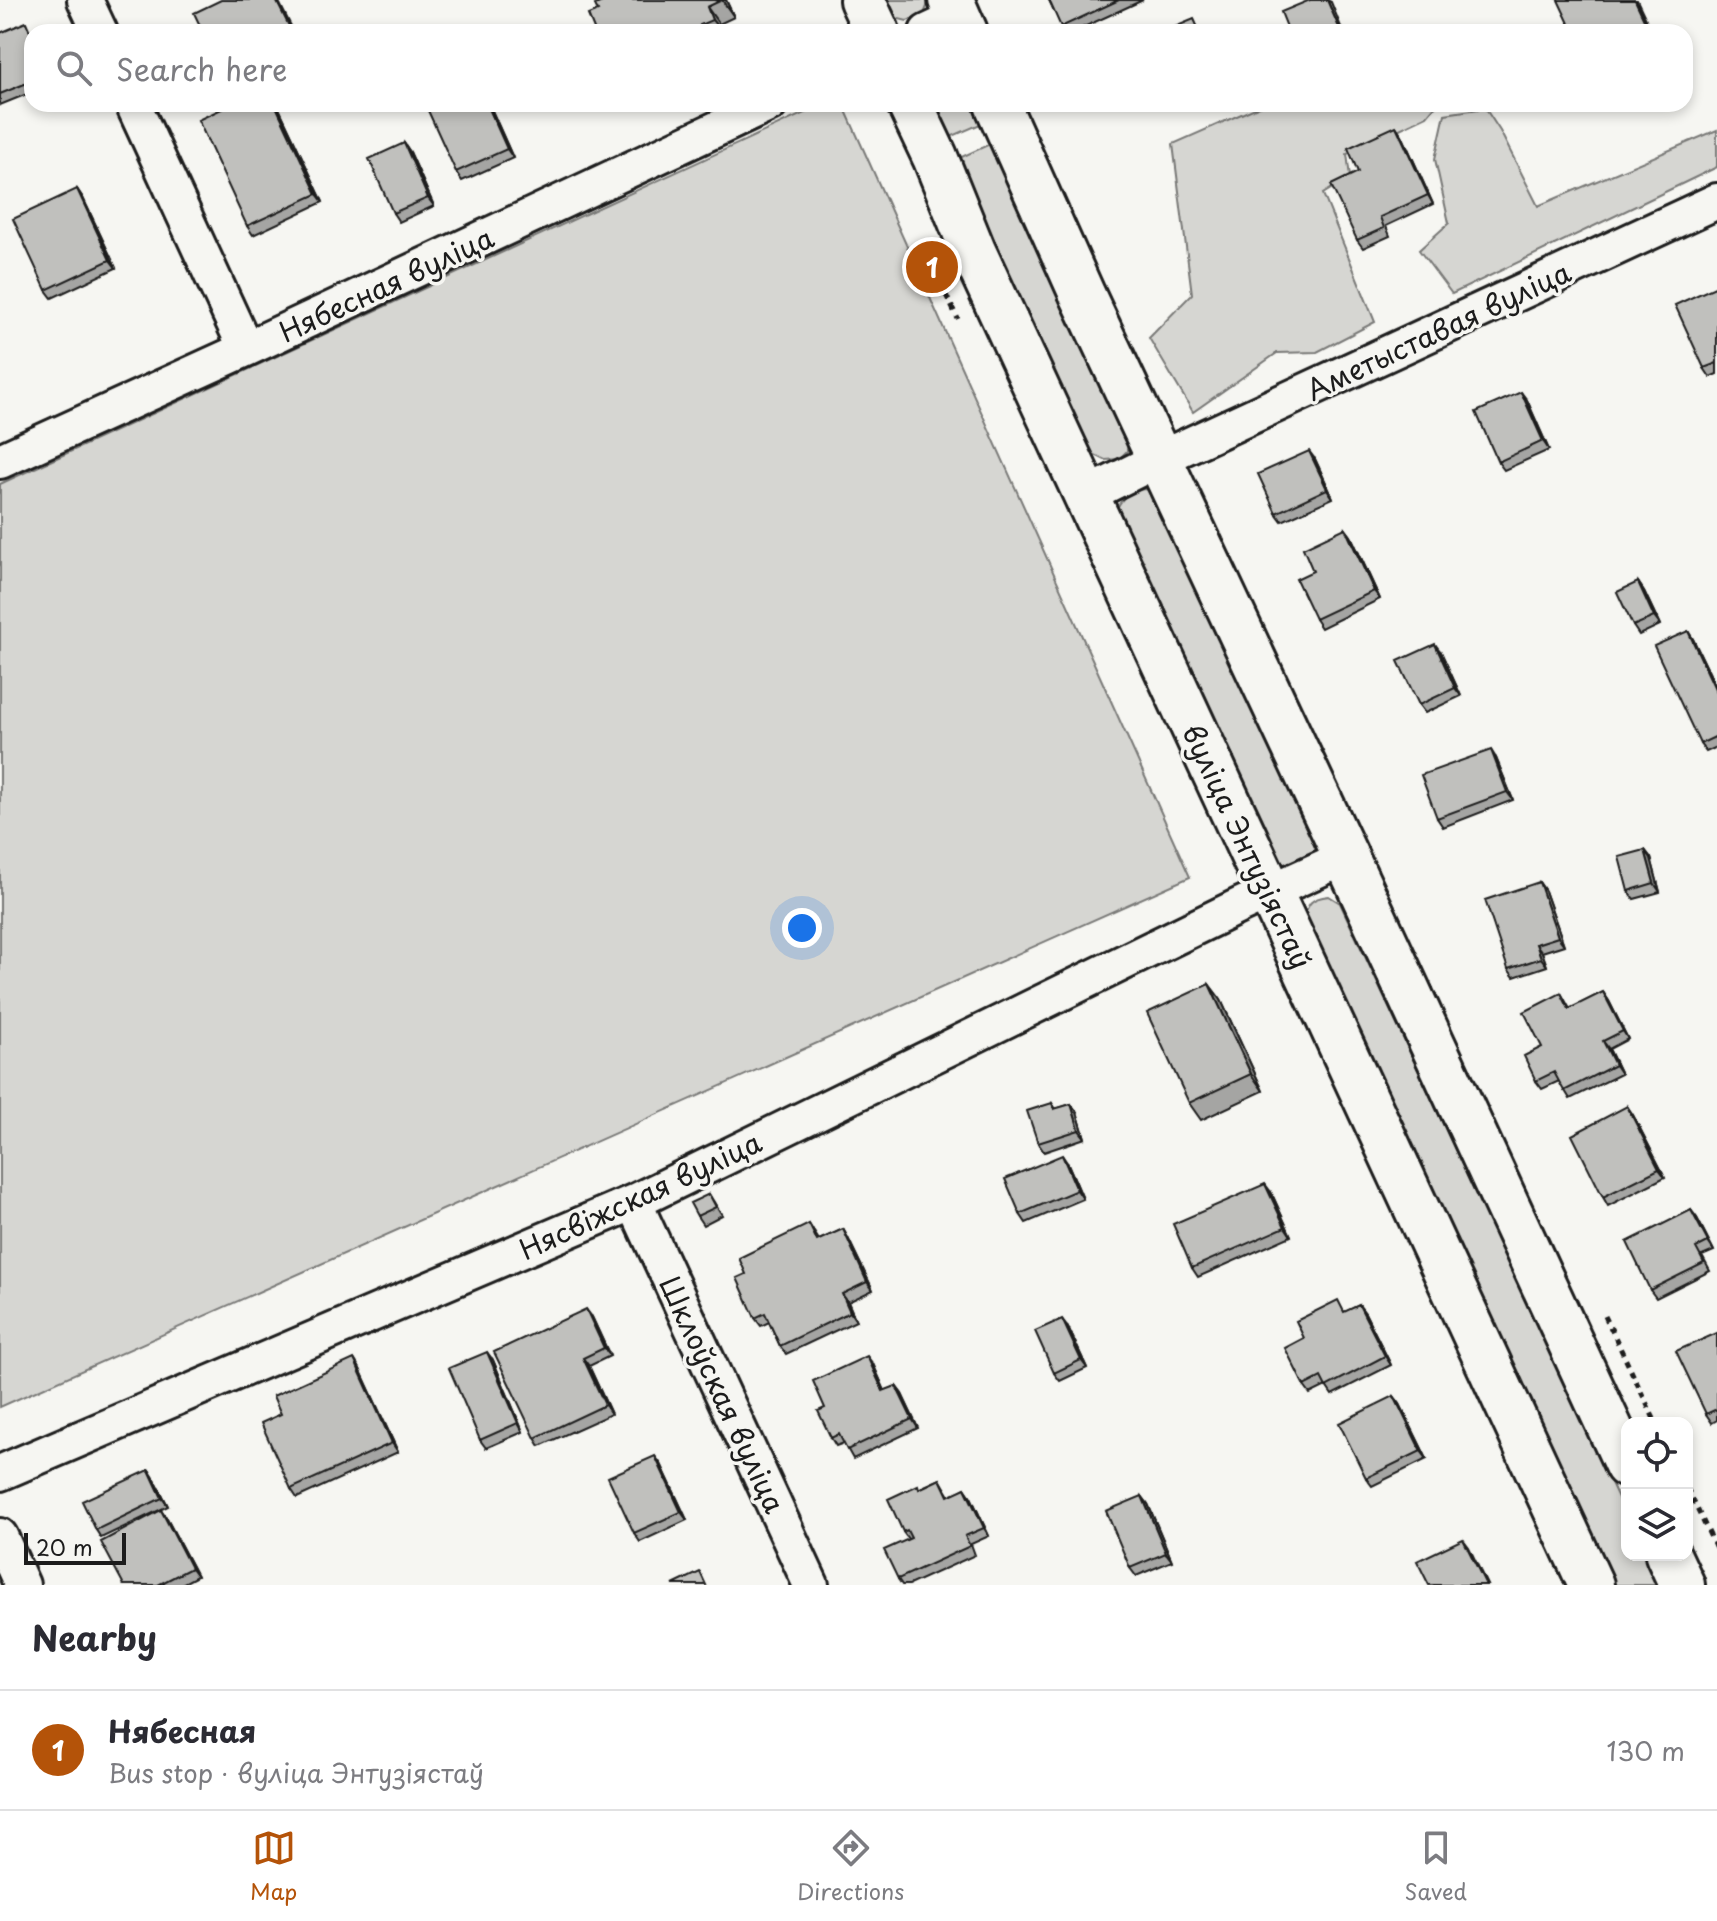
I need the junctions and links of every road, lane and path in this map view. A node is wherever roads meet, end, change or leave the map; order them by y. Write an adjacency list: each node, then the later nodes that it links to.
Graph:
1 (85, 0): 3 (street)
2 (862, 0): 4 (street)
3 (96, 24)
4 (873, 24)
5 (137, 112): 10 (street)
6 (753, 112): 10 (street, Нябесная вуліца)
7 (914, 112): 13 (street, вуліца Энтузіястаў)
8 (1001, 112): 11 (street)
9 (1717, 201): 11 (street, Аметыставая вуліца)
10 (246, 349): 12 (street, Нябесная вуліца)
11 (1159, 459): 13 (street, Аметыставая вуліца); 14 (street)
12 (0, 461)
13 (1087, 495): 15 (street, вуліца Энтузіястаў)
14 (1346, 857): 15 (street, Нясвіжская вуліца); 17 (street)
15 (1269, 892): 16 (street, Нясвіжская вуліца); 25 (street, вуліца Энтузіястаў)
16 (634, 1202): 18 (street, Нясвіжская вуліца); 24 (street, Шклоўская вуліца)
17 (1621, 1452)
18 (0, 1473)
19 (1687, 1489): 21 (path)
20 (0, 1536): 23 (street)
21 (1717, 1550)
22 (1671, 1561): 26 (street)
23 (22, 1585)
24 (811, 1585)
25 (1591, 1585)
26 (1682, 1585)

